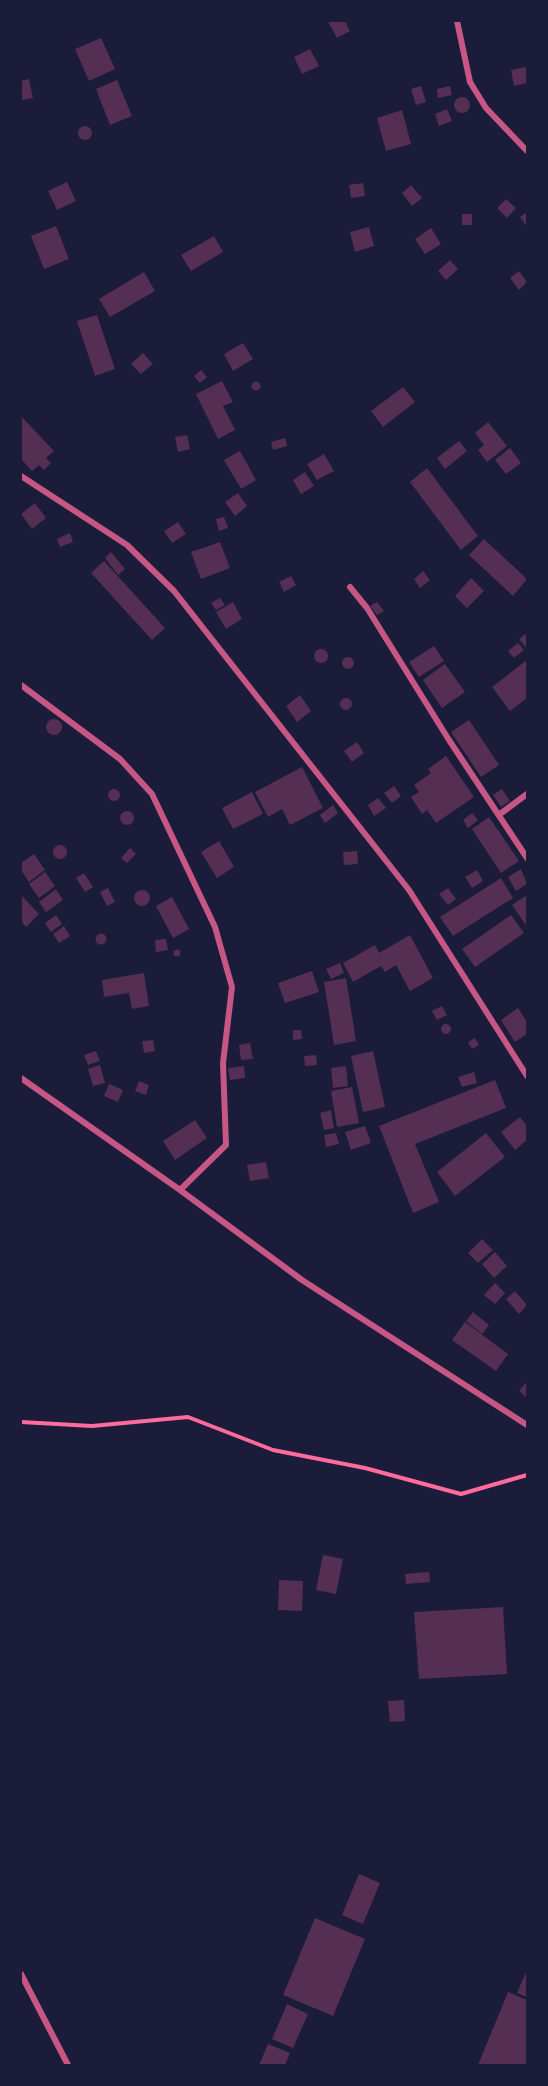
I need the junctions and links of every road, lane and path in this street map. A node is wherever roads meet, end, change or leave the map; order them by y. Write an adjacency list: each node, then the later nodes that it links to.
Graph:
1 (469, 21): 2 (street)
2 (458, 23): 3 (street)
3 (527, 151)
4 (21, 476): 10 (street)
5 (350, 587): 8 (street)
6 (21, 685): 12 (street)
7 (527, 795): 8 (street)
8 (500, 814): 9 (street)
9 (527, 858)
10 (527, 1076)
11 (21, 1078): 12 (street)
12 (180, 1190): 14 (street)
13 (21, 1422): 15 (path)
14 (527, 1425)
15 (527, 1475)
16 (21, 1974): 17 (street)
17 (68, 2065)

